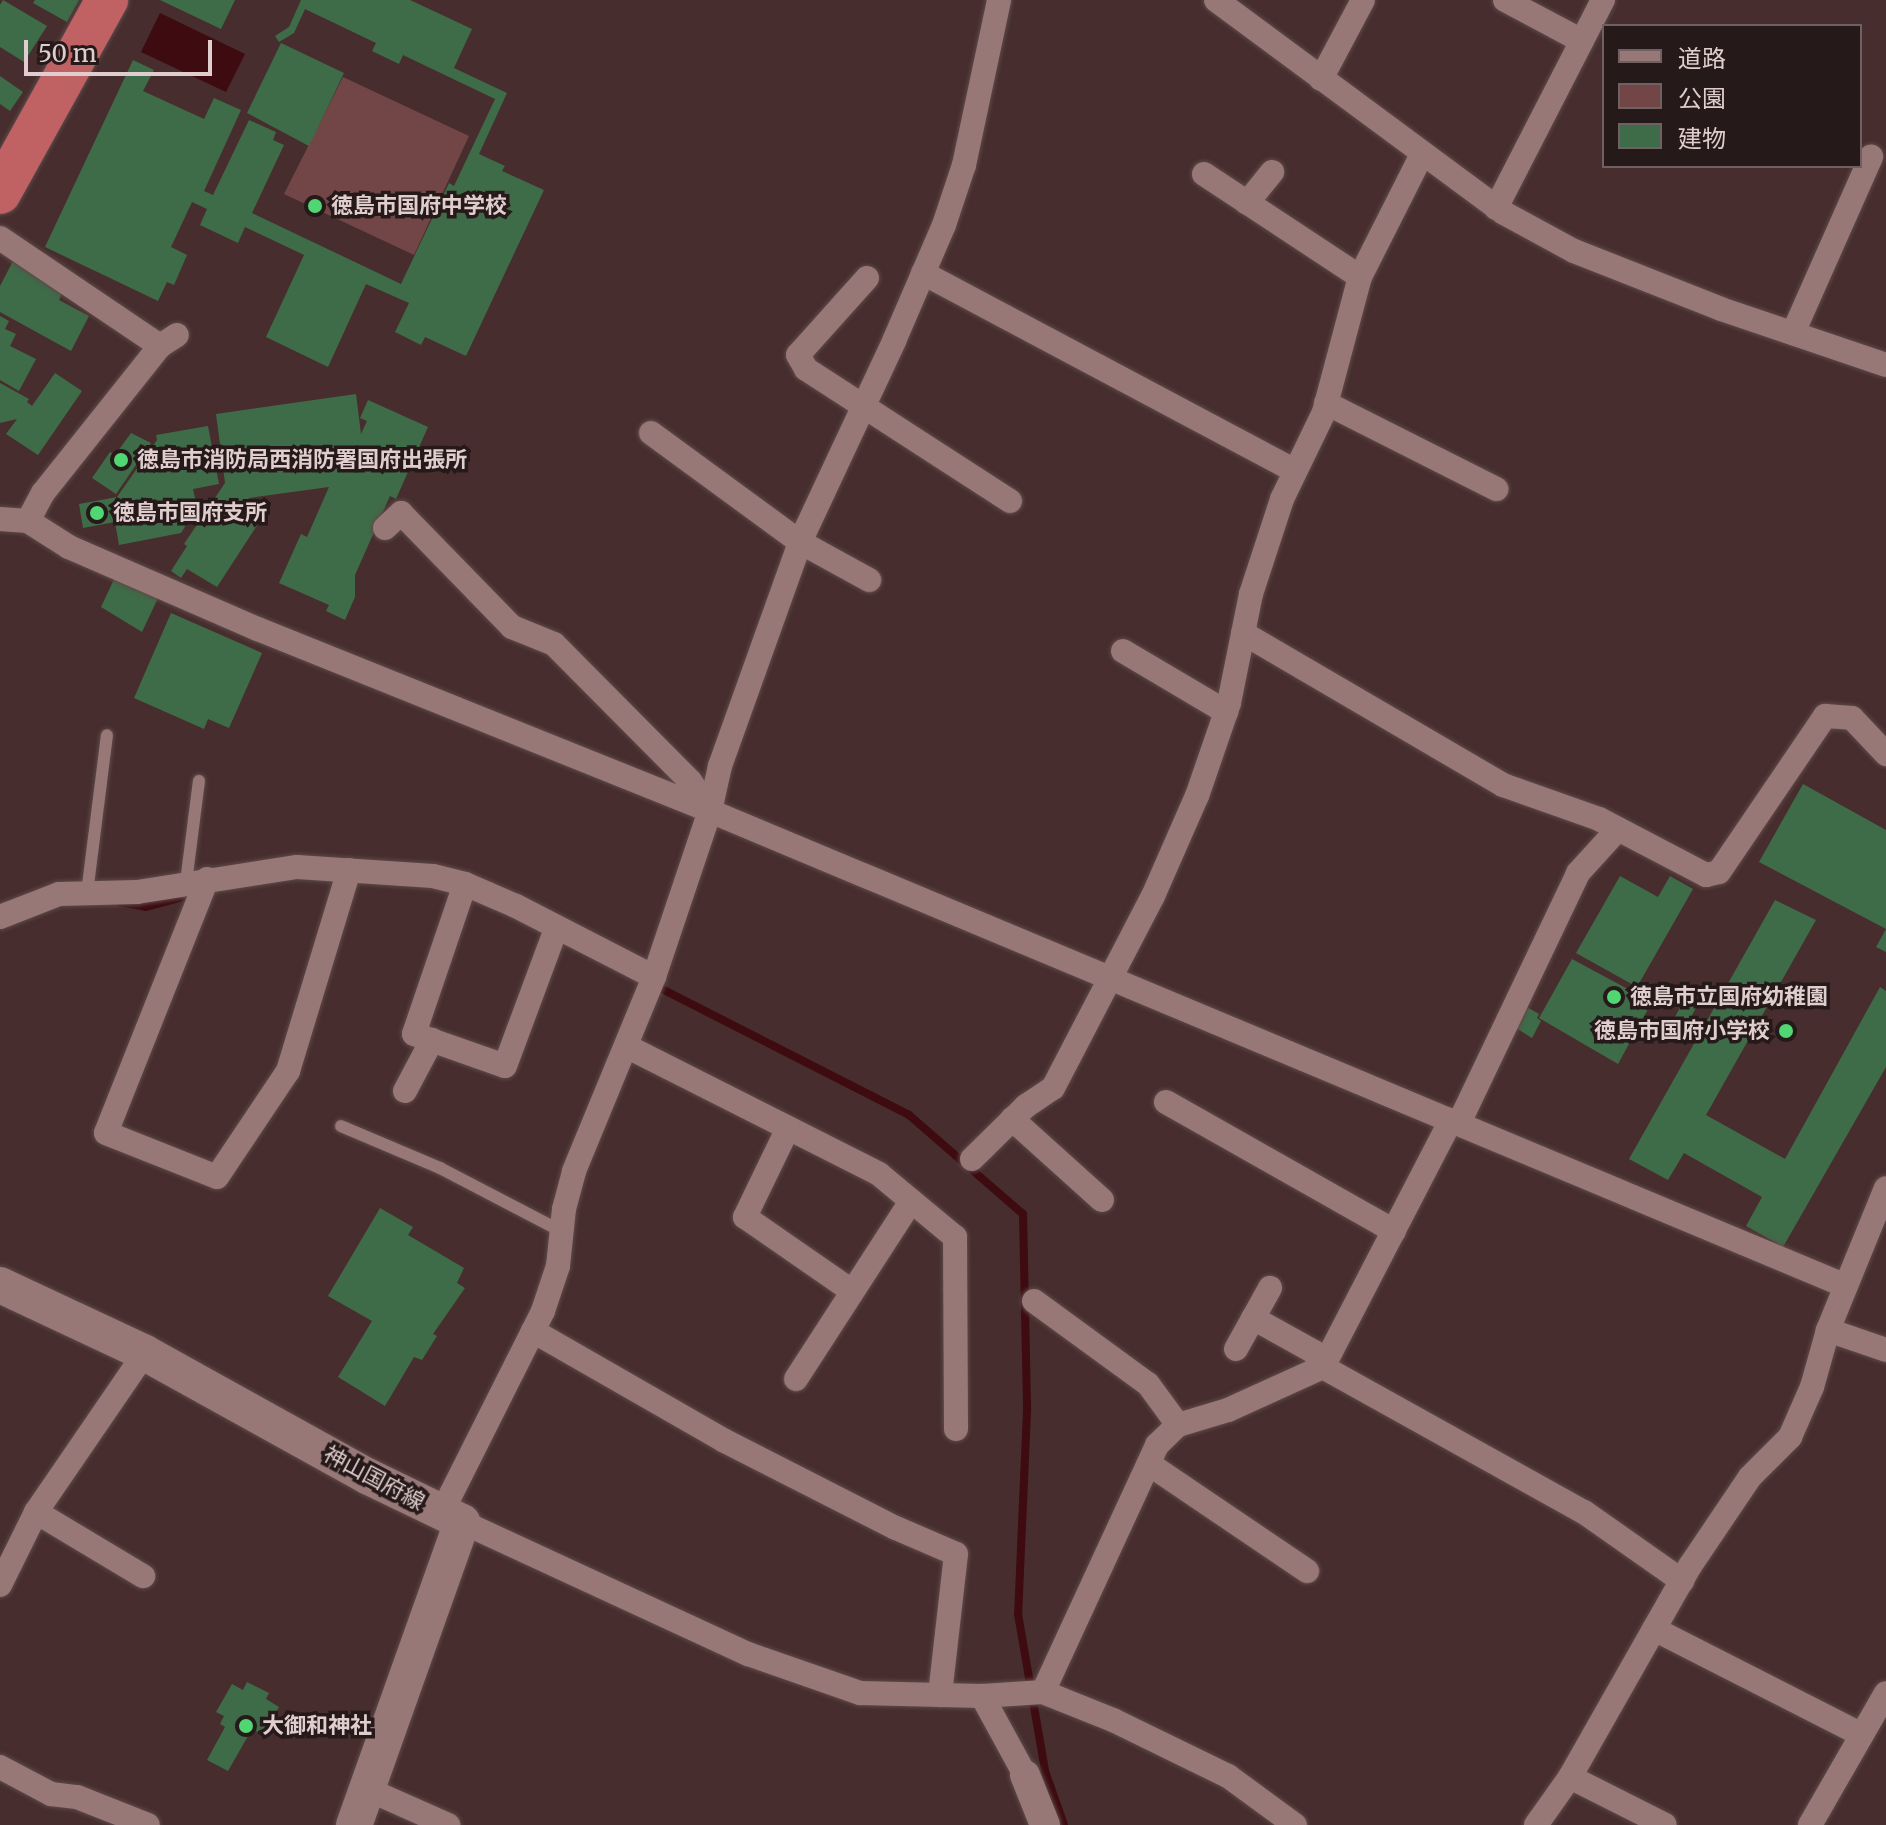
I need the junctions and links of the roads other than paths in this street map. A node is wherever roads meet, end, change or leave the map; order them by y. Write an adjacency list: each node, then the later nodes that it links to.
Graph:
1 (107, 0): 13 (highway)
2 (999, 0): 17 (street)
3 (1216, 0): 8 (street)
4 (1363, 0): 8 (street)
5 (1505, 0): 7 (street)
6 (1603, 0): 7 (street)
7 (1582, 41): 15 (street)
8 (1321, 79): 9 (street)
9 (1422, 154): 15 (street); 18 (street)
10 (1871, 157): 20 (street)
11 (1272, 172): 14 (street)
12 (1204, 174): 14 (street)
13 (0, 193)
14 (1247, 203): 18 (street)
15 (1496, 208): 20 (street)
16 (0, 238): 29 (street)
17 (923, 273): 23 (street); 25 (street)
18 (1360, 277): 22 (street)
19 (867, 278): 23 (street)
20 (1793, 333): 21 (street)
21 (1886, 365)
22 (1326, 403): 25 (street); 26 (street)
23 (862, 408): 27 (street); 31 (street)
24 (651, 433): 31 (street)
25 (1295, 471): 33 (street)
26 (1496, 489)
27 (1010, 501)
28 (0, 519): 29 (street)
29 (28, 521): 39 (street)
30 (385, 528): 39 (street)
31 (800, 542): 32 (street); 39 (street)
32 (869, 580)
33 (1243, 633): 35 (street); 40 (street)
34 (1123, 651): 35 (street)
35 (1226, 712): 48 (street)
36 (107, 735): 44 (lane)
37 (1886, 754): 40 (street)
38 (199, 781): 42 (lane)
39 (710, 811): 47 (street); 48 (street)
40 (1618, 829): 54 (street)
41 (349, 870): 42 (street); 42 (street); 43 (street)
42 (196, 880): 44 (street)
43 (465, 884): 46 (street); 49 (street)
44 (87, 893): 45 (street)
45 (0, 917)
46 (556, 929): 47 (street); 49 (street)
47 (654, 977): 50 (street)
48 (1111, 979): 53 (street); 54 (street)
49 (432, 1040): 51 (street)
50 (628, 1047): 56 (street); 61 (street)
51 (405, 1091)
52 (1166, 1102): 62 (street)
53 (1012, 1119): 57 (street); 59 (street)
54 (1455, 1121): 62 (street); 64 (street)
55 (341, 1126): 61 (lane)
56 (788, 1128): 60 (street); 66 (street)
57 (972, 1159)
58 (1886, 1188): 64 (street)
59 (1102, 1200)
60 (911, 1201): 66 (street); 77 (street)
61 (561, 1231): 70 (street)
62 (1394, 1231): 74 (street)
63 (0, 1285): 73 (main road, 神山国府線)
64 (1846, 1286): 69 (street)
65 (1270, 1288): 68 (street)
66 (852, 1291): 75 (street)
67 (1034, 1301): 76 (street)
68 (1253, 1318): 71 (street); 74 (street)
69 (1828, 1330): 72 (street); 83 (street)
70 (533, 1331): 80 (street); 88 (street)
71 (1236, 1349)
72 (1886, 1350)
73 (145, 1353): 79 (street); 80 (main road, 神山国府線)
74 (1323, 1367): 76 (street); 83 (street)
75 (796, 1379)
76 (1178, 1425): 78 (street)
77 (956, 1429)
78 (1149, 1464): 81 (street); 86 (street)
79 (36, 1512): 82 (street); 84 (street)
80 (452, 1518): 88 (street); 94 (main road)
81 (1307, 1571)
82 (143, 1576)
83 (1682, 1581): 85 (street)
84 (0, 1585)
85 (1654, 1629): 90 (street); 93 (street)
86 (1038, 1692): 89 (street); 99 (street)
87 (1886, 1693): 90 (street)
88 (940, 1695): 89 (street)
89 (982, 1696): 92 (street)
90 (1862, 1735): 102 (street)
91 (0, 1767): 95 (street)
92 (1025, 1775): 98 (street)
93 (1570, 1777): 100 (street); 101 (street)
94 (367, 1789): 96 (main road); 97 (street)
95 (146, 1825)
96 (354, 1825)
97 (448, 1825)
98 (1045, 1825)
99 (1295, 1825)
100 (1536, 1825)
101 (1665, 1825)
102 (1810, 1825)

